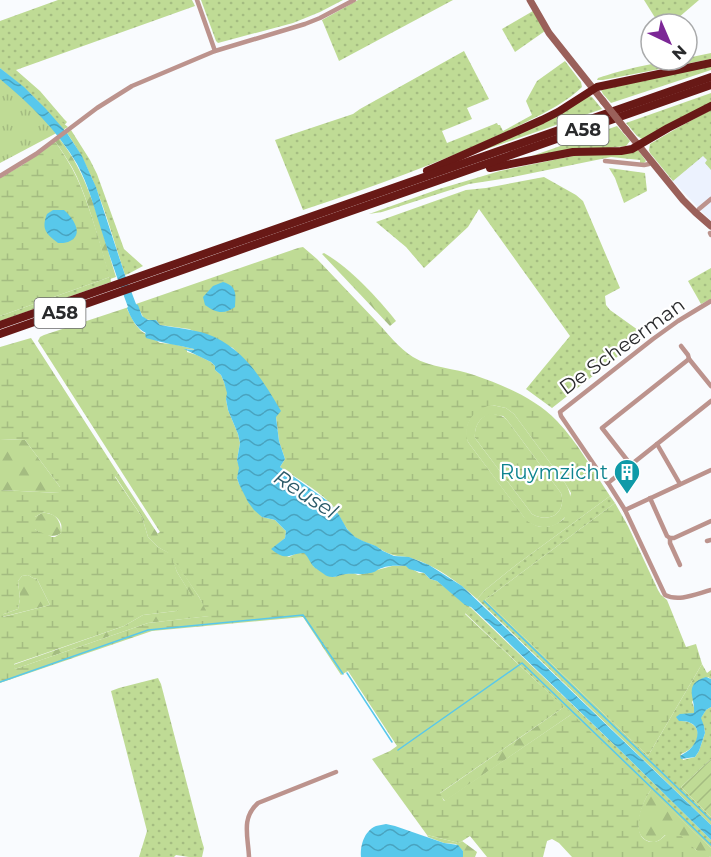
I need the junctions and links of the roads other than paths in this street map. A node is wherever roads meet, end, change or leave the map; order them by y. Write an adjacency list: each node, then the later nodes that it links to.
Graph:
1 (197, 0): 4 (street)
2 (354, 0): 4 (street)
3 (530, 0): 8 (main road)
4 (215, 51): 14 (street)
5 (711, 63): 8 (highway, A58)
6 (711, 76): 15 (highway, A58)
7 (711, 85): 13 (highway, A58)
8 (593, 88): 10 (main road, bridge); 15 (highway, A58)
9 (711, 106): 10 (highway, A58)
10 (639, 146): 12 (main road); 13 (highway, A58)
11 (605, 161): 12 (street)
12 (652, 162): 18 (main road)
13 (455, 175): 19 (highway, A58)
14 (0, 176)
15 (380, 193): 19 (highway, A58)
16 (711, 199): 17 (street)
17 (699, 209)
18 (710, 228)
19 (130, 284): 20 (highway, A58)
20 (119, 288): 22 (highway, A58); 23 (highway, A58)
21 (711, 301): 31 (street, De Scheerman)
22 (0, 325)
23 (0, 334)
24 (681, 346): 25 (street)
25 (689, 359): 26 (street); 29 (street)
26 (711, 386)
27 (711, 401): 28 (street)
28 (657, 444): 29 (street); 32 (street)
29 (631, 465): 31 (street)
30 (711, 470): 32 (street)
31 (608, 483): 34 (street, De Scheerman)
32 (680, 484): 33 (street)
33 (650, 498): 34 (street); 36 (street)
34 (625, 510): 38 (street, De Scheerman)
35 (711, 522): 36 (street)
36 (670, 538): 37 (street)
37 (680, 565)
38 (711, 590)
39 (336, 771): 40 (street)
40 (249, 857)

